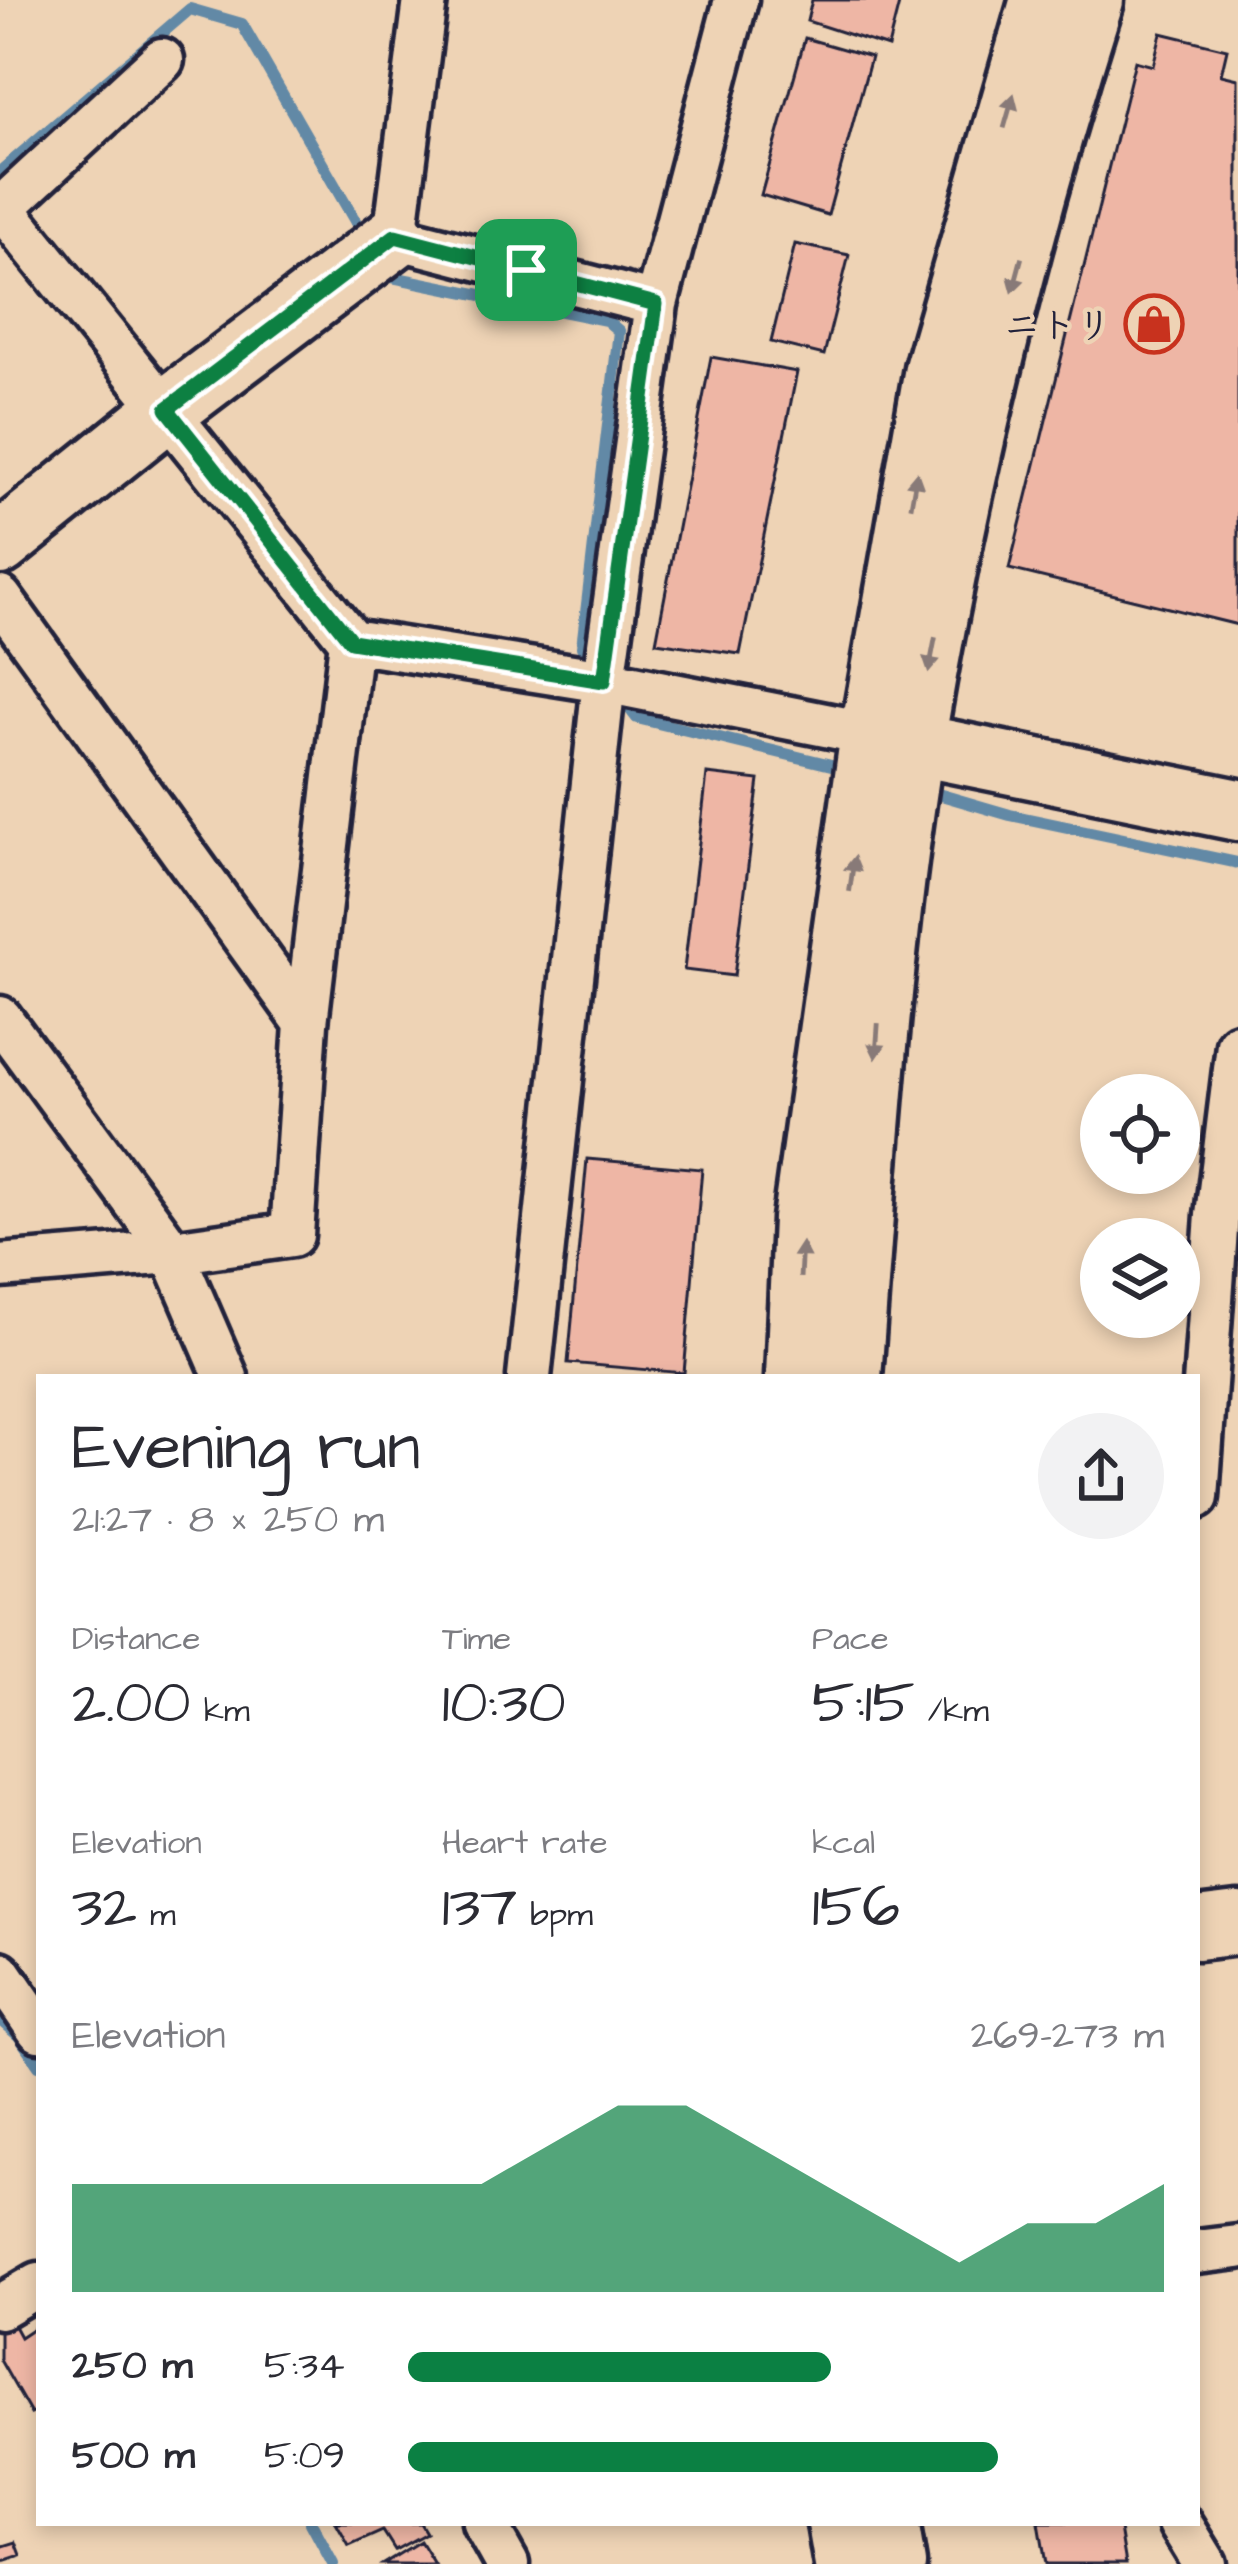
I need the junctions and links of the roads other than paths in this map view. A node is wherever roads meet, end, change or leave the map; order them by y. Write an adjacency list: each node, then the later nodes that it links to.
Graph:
1 (424, 0): 7 (street)
2 (736, 0): 8 (street)
3 (1041, 0): 14 (street, one-way to 3)
4 (1093, 0): 14 (street, one-way to 14)
5 (162, 60): 6 (street)
6 (1, 206): 9 (street)
7 (395, 236): 8 (street); 9 (street)
8 (656, 304): 13 (street)
9 (167, 409): 10 (street); 12 (street)
10 (0, 544)
11 (0, 598): 17 (street)
12 (351, 641): 13 (street); 17 (street)
13 (604, 681): 14 (street); 22 (street)
14 (893, 738): 15 (street); 23 (street, one-way to 14); 24 (street, one-way to 24)
15 (1238, 810)
16 (0, 1018): 19 (street)
17 (306, 1023): 19 (street)
18 (1238, 1045): 25 (street)
19 (172, 1252): 20 (street); 21 (street)
20 (0, 1266)
21 (225, 1374)
22 (529, 1374)
23 (796, 1374)
24 (850, 1374)
25 (1200, 1455)
26 (1238, 1924): 27 (street)
27 (1200, 1929)
28 (0, 1973): 29 (street)
29 (36, 2026)
30 (1238, 2247): 31 (street)
31 (1200, 2252)
32 (36, 2286): 33 (street)
33 (0, 2307)
34 (486, 2526): 38 (street)
35 (839, 2526): 39 (street)
36 (889, 2526): 40 (street)
37 (1182, 2526): 41 (street)
38 (507, 2564)
39 (845, 2564)
40 (896, 2564)
41 (1205, 2564)

